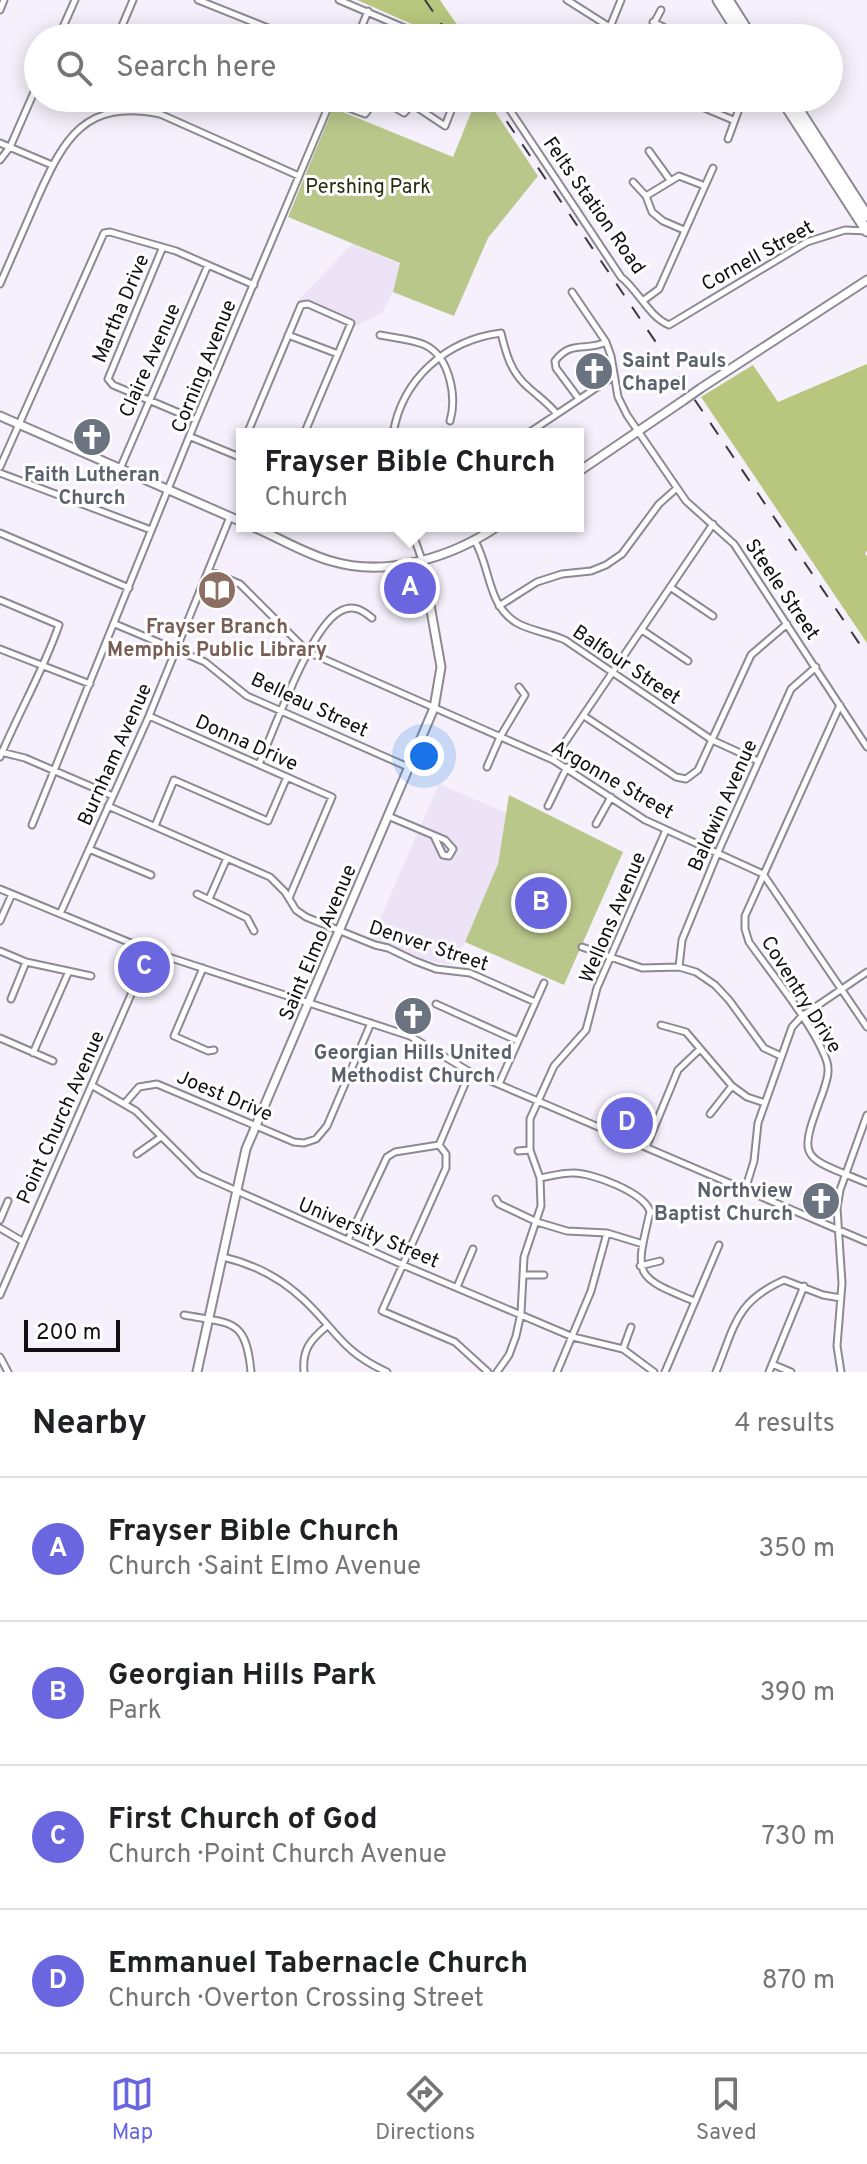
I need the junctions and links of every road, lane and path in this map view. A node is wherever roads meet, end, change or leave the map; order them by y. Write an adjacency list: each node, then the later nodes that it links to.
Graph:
1 (4, 0): 10 (street)
2 (75, 0): 14 (street)
3 (133, 0): 15 (street)
4 (198, 0): 16 (street)
5 (339, 0): 12 (street)
6 (567, 0): 9 (street)
7 (621, 0): 20 (street)
8 (722, 1): 22 (highway); 23 (highway)
9 (578, 3): 19 (street)
10 (0, 10)
11 (661, 10): 13 (street)
12 (368, 11): 17 (street); 18 (street)
13 (653, 22): 21 (street)
14 (64, 24)
15 (123, 24)
16 (258, 24)
17 (363, 24)
18 (397, 24)
19 (606, 24)
20 (611, 24)
21 (657, 24)
22 (734, 24)
23 (741, 24)
24 (25, 112): 38 (street)
25 (110, 112): 41 (street)
26 (150, 112): 43 (street)
27 (326, 112): 43 (street, Corning Avenue)
28 (424, 112): 29 (street)
29 (450, 112)
30 (511, 112): 57 (street, Felts Station Road)
31 (714, 112): 35 (street)
32 (737, 112): 35 (street)
33 (790, 112): 50 (highway)
34 (800, 112): 48 (highway)
35 (733, 120): 36 (street)
36 (728, 139)
37 (0, 143): 38 (street)
38 (10, 147): 40 (street); 41 (street)
39 (649, 151): 44 (street)
40 (0, 160)
41 (52, 165): 54 (street)
42 (713, 168): 46 (street)
43 (299, 176): 55 (street, Corning Avenue)
44 (670, 180): 46 (street); 47 (street)
45 (633, 182): 47 (street)
46 (705, 186): 49 (street)
47 (646, 196): 49 (street)
48 (867, 216)
49 (684, 230): 57 (street)
50 (867, 231): 58 (street, Cornell Street)
51 (162, 249): 52 (street); 66 (street, Martha Drive); 71 (street)
52 (208, 265): 55 (street); 66 (street, Claire Avenue)
53 (867, 280): 76 (main road, bridge)
54 (0, 284)
55 (254, 285): 69 (street, Corning Avenue)
56 (572, 292): 61 (street, Steele Street)
57 (644, 300): 58 (street, Felts Station Road)
58 (669, 325)
59 (288, 335): 62 (street); 62 (street); 72 (street)
60 (380, 335): 63 (street)
61 (606, 342): 64 (street, Steele Street); 65 (street)
62 (338, 354): 73 (street)
63 (439, 358): 67 (street); 70 (street); 74 (street)
64 (614, 376): 65 (street); 76 (street, Steele Street)
65 (579, 399): 67 (street)
66 (149, 400): 69 (street); 81 (street, Claire Avenue)
67 (557, 414): 75 (street)
68 (0, 416): 71 (main road)
69 (196, 420): 77 (street, Corning Avenue)
70 (450, 421)
71 (19, 424): 79 (street); 81 (main road)
72 (249, 428)
73 (307, 428)
74 (394, 428)
75 (536, 428)
76 (638, 432): 80 (main road); 83 (street, Steele Street)
77 (191, 437): 78 (street); 84 (street, Corning Avenue)
78 (236, 455)
79 (0, 467)
80 (584, 468)
81 (120, 469): 84 (main road)
82 (0, 473): 88 (street)
83 (677, 488): 87 (street, Steele Street); 99 (street)
84 (169, 490): 85 (main road); 88 (street, Corning Avenue)
85 (230, 517): 86 (main road); 95 (street, Burnham Avenue)
86 (236, 520)
87 (713, 524): 96 (street); 103 (street, Steele Street)
88 (151, 530): 97 (street, Corning Avenue)
89 (271, 532): 94 (main road)
90 (412, 532): 94 (street, Saint Elmo Avenue)
91 (489, 532): 93 (main road)
92 (0, 533): 97 (street)
93 (475, 541): 94 (main road); 99 (street)
94 (422, 560): 115 (main road, Saint Elmo Avenue)
95 (209, 571): 106 (street, Burnham Avenue); 107 (street, Argonne Street)
96 (670, 587): 100 (street); 104 (street)
97 (129, 588): 102 (street, Corning Avenue)
98 (0, 600): 109 (street)
99 (498, 606): 111 (street, Balfour Street)
100 (713, 616)
101 (372, 618): 107 (street)
102 (115, 624): 106 (street, Belleau Street); 112 (street, Corning Avenue)
103 (787, 624): 110 (street, Steele Street); 120 (street)
104 (642, 630): 108 (street); 111 (street)
105 (0, 649): 109 (street)
106 (177, 650): 116 (street, Belleau Street); 117 (street, Burnham Avenue)
107 (308, 652): 115 (street, Argonne Street); 116 (street)
108 (688, 661)
109 (45, 667): 112 (street); 122 (street)
110 (816, 667): 114 (street, Steele Street); 124 (street, Baldwin Avenue)
111 (613, 673): 118 (street); 120 (street, Balfour Street)
112 (90, 684): 129 (street, Corning Avenue)
113 (519, 687): 119 (street)
114 (840, 705): 121 (street, Steele Street); 144 (street, Coventry Drive)
115 (434, 708): 119 (street, Argonne Street); 126 (main road, Saint Elmo Avenue)
116 (281, 712): 125 (street); 126 (street, Belleau Street)
117 (149, 716): 125 (street, Donna Drive); 131 (street, Burnham Avenue)
118 (584, 716): 120 (street); 123 (street)
119 (500, 737): 123 (street, Argonne Street); 127 (street)
120 (712, 740): 124 (street, Balfour Street)
121 (867, 747)
122 (1, 754): 129 (street)
123 (553, 760): 128 (street, Argonne Street)
124 (758, 761): 142 (street, Baldwin Avenue)
125 (259, 764): 130 (street, Donna Drive)
126 (408, 767): 135 (main road, Saint Elmo Avenue)
127 (487, 767)
128 (567, 767): 132 (street, Argonne Street); 134 (street)
129 (55, 771): 131 (street); 137 (street, Corning Avenue)
130 (287, 777): 138 (street); 150 (street, Donna Drive)
131 (113, 796): 133 (street, Burnham Avenue)
132 (611, 797): 136 (street); 139 (street, Argonne Street)
133 (108, 806): 138 (street, Denver Street); 141 (street, Burnham Avenue)
134 (548, 806)
135 (388, 816): 140 (street); 154 (main road, Saint Elmo Avenue)
136 (596, 824)
137 (32, 825)
138 (155, 826): 143 (street, Denver Street)
139 (666, 830): 142 (street, Argonne Street); 158 (street, Wellons Avenue)
140 (434, 836)
141 (89, 849): 145 (street); 151 (street, Burnham Avenue)
142 (718, 852): 144 (street, Argonne Street); 160 (street, Baldwin Avenue)
143 (227, 858): 149 (street); 150 (street, Denver Street)
144 (763, 874): 166 (street, Argonne Street); 171 (street, Coventry Drive)
145 (151, 875)
146 (0, 889): 147 (street)
147 (12, 894): 151 (street); 152 (street)
148 (197, 894): 149 (street)
149 (209, 899): 153 (street)
150 (288, 899): 154 (street, Denver Street)
151 (60, 914): 157 (street)
152 (0, 921)
153 (254, 931)
154 (339, 931): 168 (street, Denver Street); 169 (main road, Saint Elmo Avenue)
155 (582, 947): 158 (street)
156 (0, 951): 159 (street)
157 (150, 951): 161 (street); 184 (street, Point Church Avenue)
158 (611, 959): 160 (street); 186 (street, Wellons Avenue)
159 (26, 962): 162 (street); 167 (street)
160 (679, 967): 180 (street)
161 (203, 968): 169 (street); 178 (street)
162 (69, 971): 164 (street); 179 (street)
163 (867, 972): 166 (street)
164 (91, 976)
165 (544, 983): 168 (street)
166 (842, 990): 171 (street); 174 (street, Argonne Street)
167 (11, 999)
168 (535, 1002): 176 (street)
169 (308, 1003): 172 (street); 191 (main road, Saint Elmo Avenue)
170 (436, 1004): 176 (street)
171 (802, 1016): 180 (street); 198 (street, Coventry Drive)
172 (371, 1023): 182 (street); 191 (street, Joest Drive)
173 (661, 1025): 177 (street)
174 (867, 1027)
175 (0, 1038): 179 (street)
176 (518, 1041): 183 (street)
177 (700, 1049): 185 (street); 194 (street)
178 (214, 1050)
179 (33, 1053): 181 (street)
180 (781, 1056): 188 (street)
181 (53, 1061)
182 (470, 1072): 183 (street); 193 (street)
183 (499, 1084): 186 (street)
184 (93, 1086): 187 (street, University Street); 213 (street, Point Church Avenue)
185 (732, 1086): 188 (street); 189 (street)
186 (538, 1101): 194 (street); 195 (street, Wellons Avenue)
187 (126, 1102): 191 (street, Joest Drive); 192 (street, University Street)
188 (765, 1103): 201 (street)
189 (710, 1114)
190 (867, 1115): 198 (street)
191 (255, 1126): 202 (main road, Saint Elmo Avenue)
192 (161, 1137): 197 (street); 202 (street, University Street)
193 (439, 1145): 212 (street); 220 (street)
194 (647, 1145): 201 (street)
195 (530, 1150): 196 (street); 199 (street, Wellons Avenue)
196 (518, 1151)
197 (137, 1154)
198 (846, 1174): 200 (street, Coventry Drive); 210 (street)
199 (540, 1178): 205 (street); 208 (street, Wellons Avenue)
200 (867, 1183)
201 (745, 1190): 210 (street)
202 (235, 1192): 212 (street, University Street); 218 (main road, Saint Elmo Avenue)
203 (496, 1199): 208 (street)
204 (8, 1201): 207 (street)
205 (650, 1212): 206 (street); 215 (street)
206 (668, 1212)
207 (0, 1220)
208 (537, 1222): 211 (street); 222 (street, Wellons Avenue)
209 (0, 1228): 213 (street)
210 (839, 1230): 214 (street); 227 (street)
211 (607, 1233): 215 (street); 234 (street)
212 (348, 1240): 220 (street, University Street)
213 (22, 1241): 226 (street, Point Church Avenue)
214 (867, 1242)
215 (643, 1244): 221 (street)
216 (719, 1245): 228 (street)
217 (473, 1249): 225 (street)
218 (223, 1257): 231 (main road, Saint Elmo Avenue); 232 (street)
219 (660, 1261): 221 (street)
220 (403, 1265): 225 (street, University Street); 244 (street)
221 (640, 1266): 228 (street)
222 (523, 1275): 223 (street); 229 (street, Wellons Avenue)
223 (544, 1275)
224 (804, 1286): 227 (street); 237 (street); 249 (street)
225 (457, 1287): 229 (street, University Street)
226 (0, 1295)
227 (841, 1298): 252 (street)
228 (694, 1301): 248 (street)
229 (521, 1313): 234 (street, University Street); 245 (street, Wellons Avenue)
230 (184, 1315): 231 (street)
231 (208, 1319): 240 (main road, Saint Elmo Avenue); 241 (street)
232 (327, 1326): 238 (street); 242 (street)
233 (631, 1327): 235 (street)
234 (573, 1337): 235 (street, University Street); 246 (street)
235 (623, 1349): 247 (street, University Street)
236 (0, 1357): 239 (street)
237 (772, 1364): 250 (street); 251 (street)
238 (373, 1369): 243 (street)
239 (8, 1372)
240 (197, 1372)
241 (251, 1372)
242 (304, 1372)
243 (387, 1372)
244 (488, 1372)
245 (497, 1372)
246 (557, 1372)
247 (654, 1372)
248 (665, 1372)
249 (716, 1372)
250 (769, 1372)
251 (791, 1372)
252 (841, 1372)

